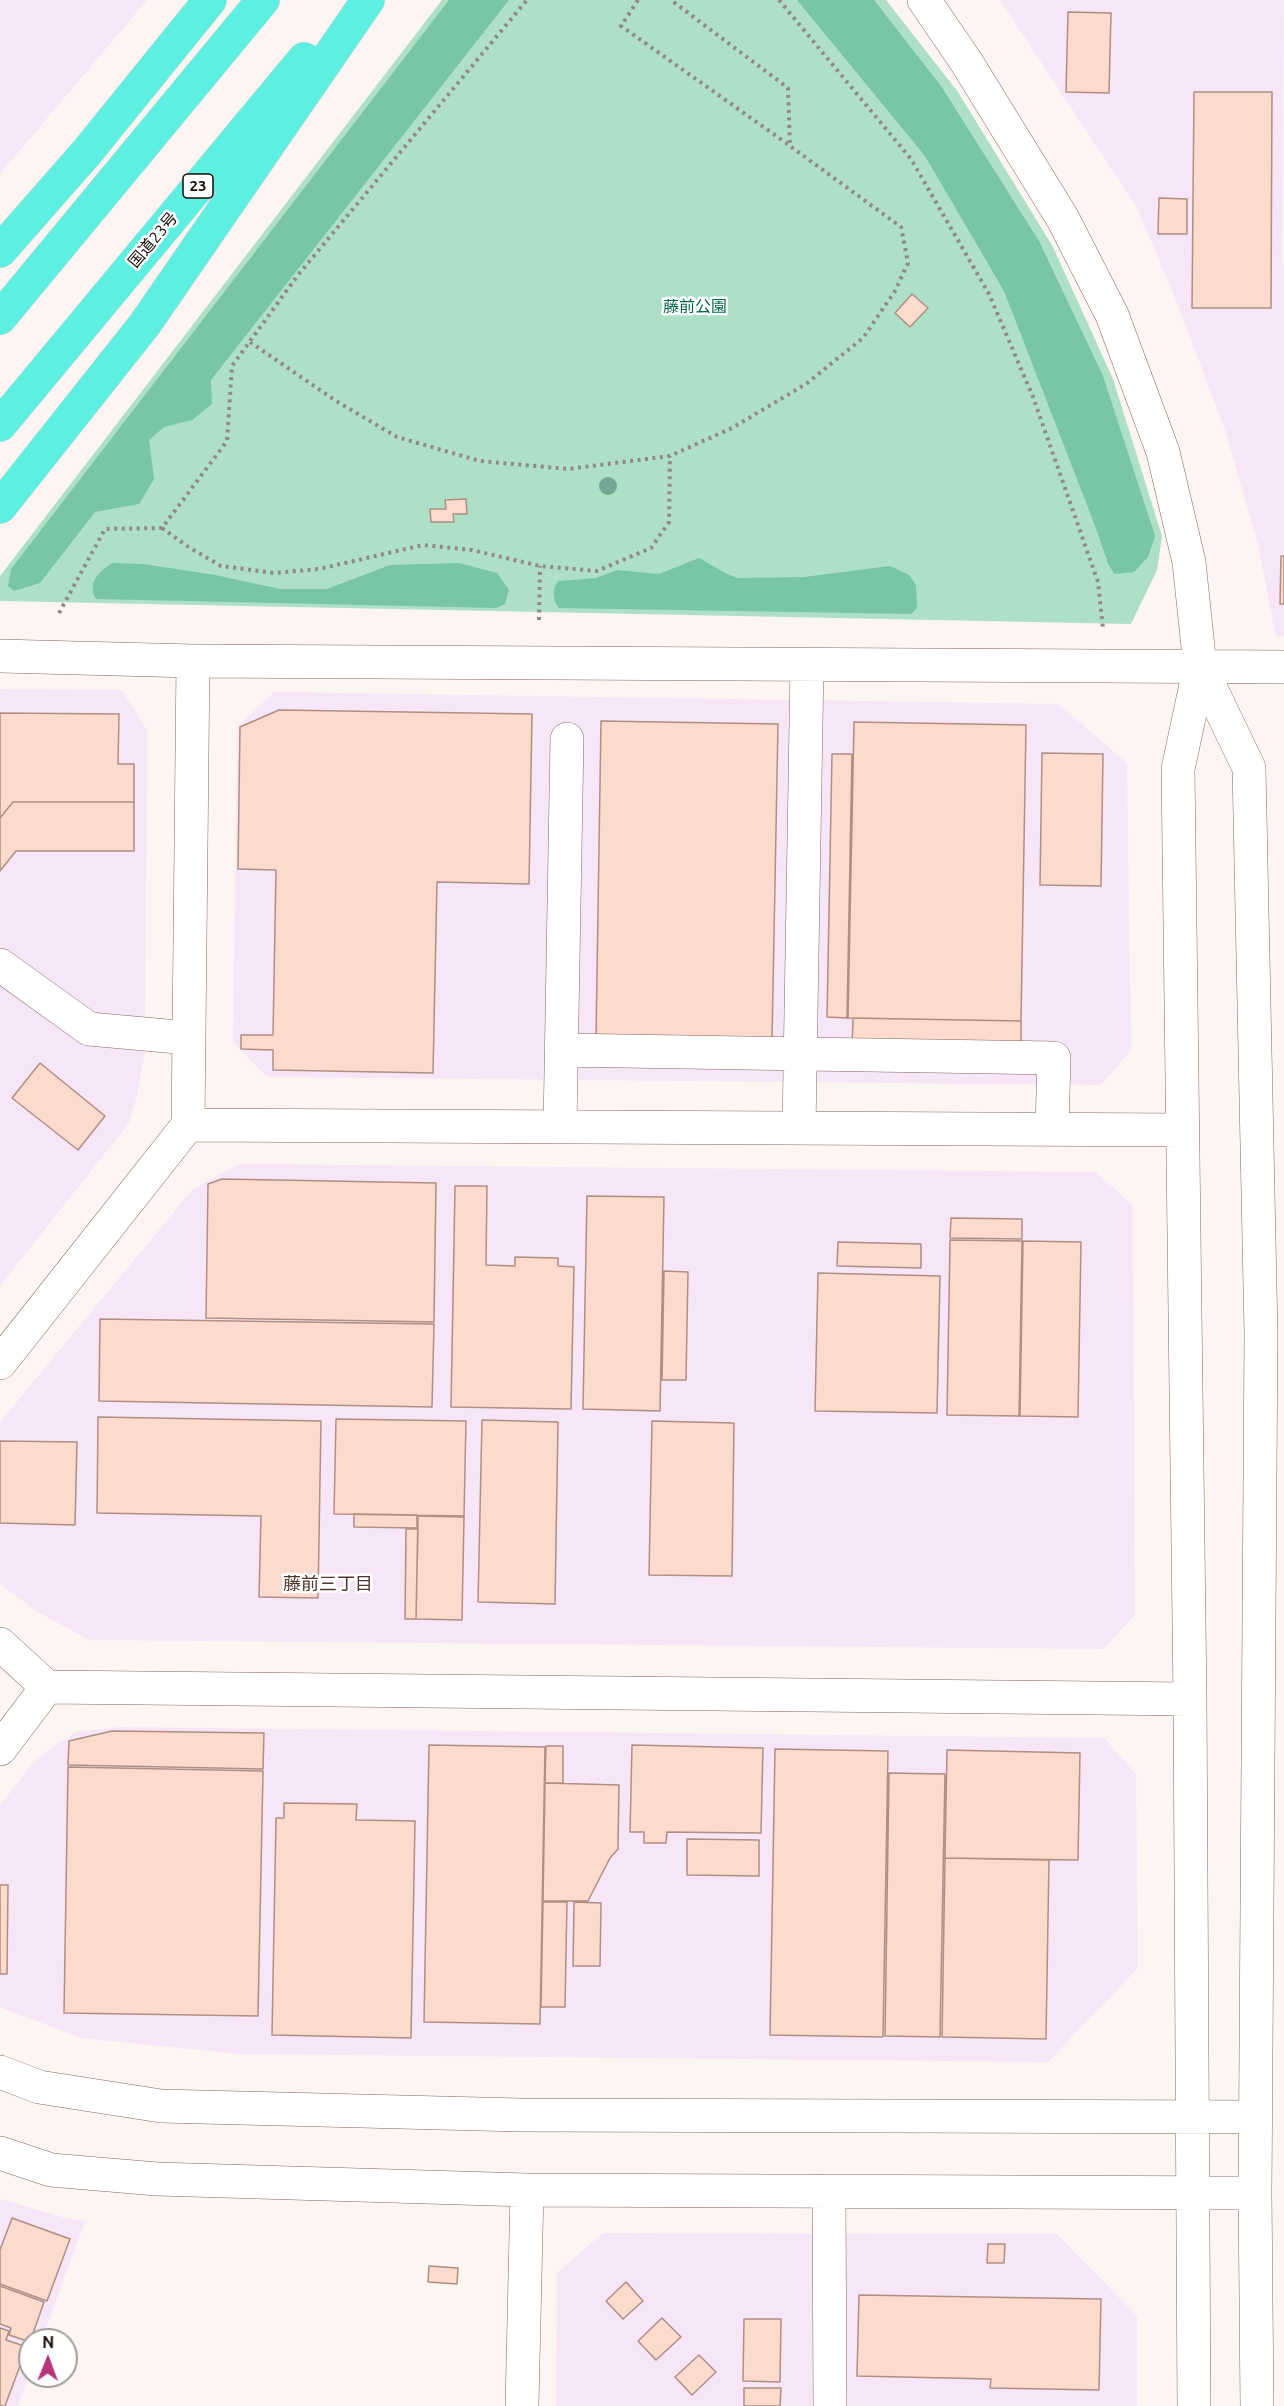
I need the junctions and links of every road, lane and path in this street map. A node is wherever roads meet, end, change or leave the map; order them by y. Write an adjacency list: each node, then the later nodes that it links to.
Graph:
1 (210, 0): 11 (highway)
2 (263, 0): 12 (highway)
3 (353, 0): 14 (highway, 国道23号 / 23)
4 (368, 0): 16 (highway)
5 (527, 0): 13 (path)
6 (638, 0): 10 (path)
7 (671, 0): 10 (path)
8 (779, 0): 21 (path)
9 (924, 0): 25 (street)
10 (790, 146): 15 (path)
11 (0, 250)
12 (0, 318)
13 (250, 342): 15 (path); 17 (path)
14 (0, 425)
15 (670, 456): 18 (path)
16 (0, 507)
17 (162, 528): 18 (path); 19 (path)
18 (540, 566): 20 (path)
19 (59, 613)
20 (539, 620)
21 (1103, 629)
22 (0, 656): 23 (street)
23 (193, 661): 24 (street); 29 (street)
24 (807, 665): 25 (street); 31 (street)
25 (1200, 666): 26 (street); 36 (street); 37 (street)
26 (1284, 667)
27 (567, 740): 30 (street)
28 (0, 965): 29 (street)
29 (189, 1038): 32 (street)
30 (561, 1050): 31 (street); 33 (street)
31 (800, 1054): 34 (street); 35 (street)
32 (188, 1125): 33 (street); 38 (street)
33 (560, 1126): 34 (street)
34 (799, 1128): 35 (street)
35 (1052, 1129): 36 (street)
36 (1183, 1130): 42 (street)
37 (1273, 1333): 39 (street)
38 (4, 1351)
39 (1272, 1480): 46 (street)
40 (0, 1644): 41 (street)
41 (47, 1687): 42 (street); 43 (street)
42 (1190, 1699): 45 (street)
43 (0, 1749)
44 (0, 2072): 45 (street)
45 (1192, 2116): 46 (street); 50 (street)
46 (1256, 2117): 51 (street)
47 (0, 2153): 48 (street)
48 (527, 2190): 49 (street); 52 (street)
49 (829, 2191): 50 (street); 53 (street)
50 (1192, 2192): 51 (street); 54 (street)
51 (1255, 2193): 55 (street)
52 (522, 2406)
53 (830, 2406)
54 (1194, 2406)
55 (1257, 2406)

